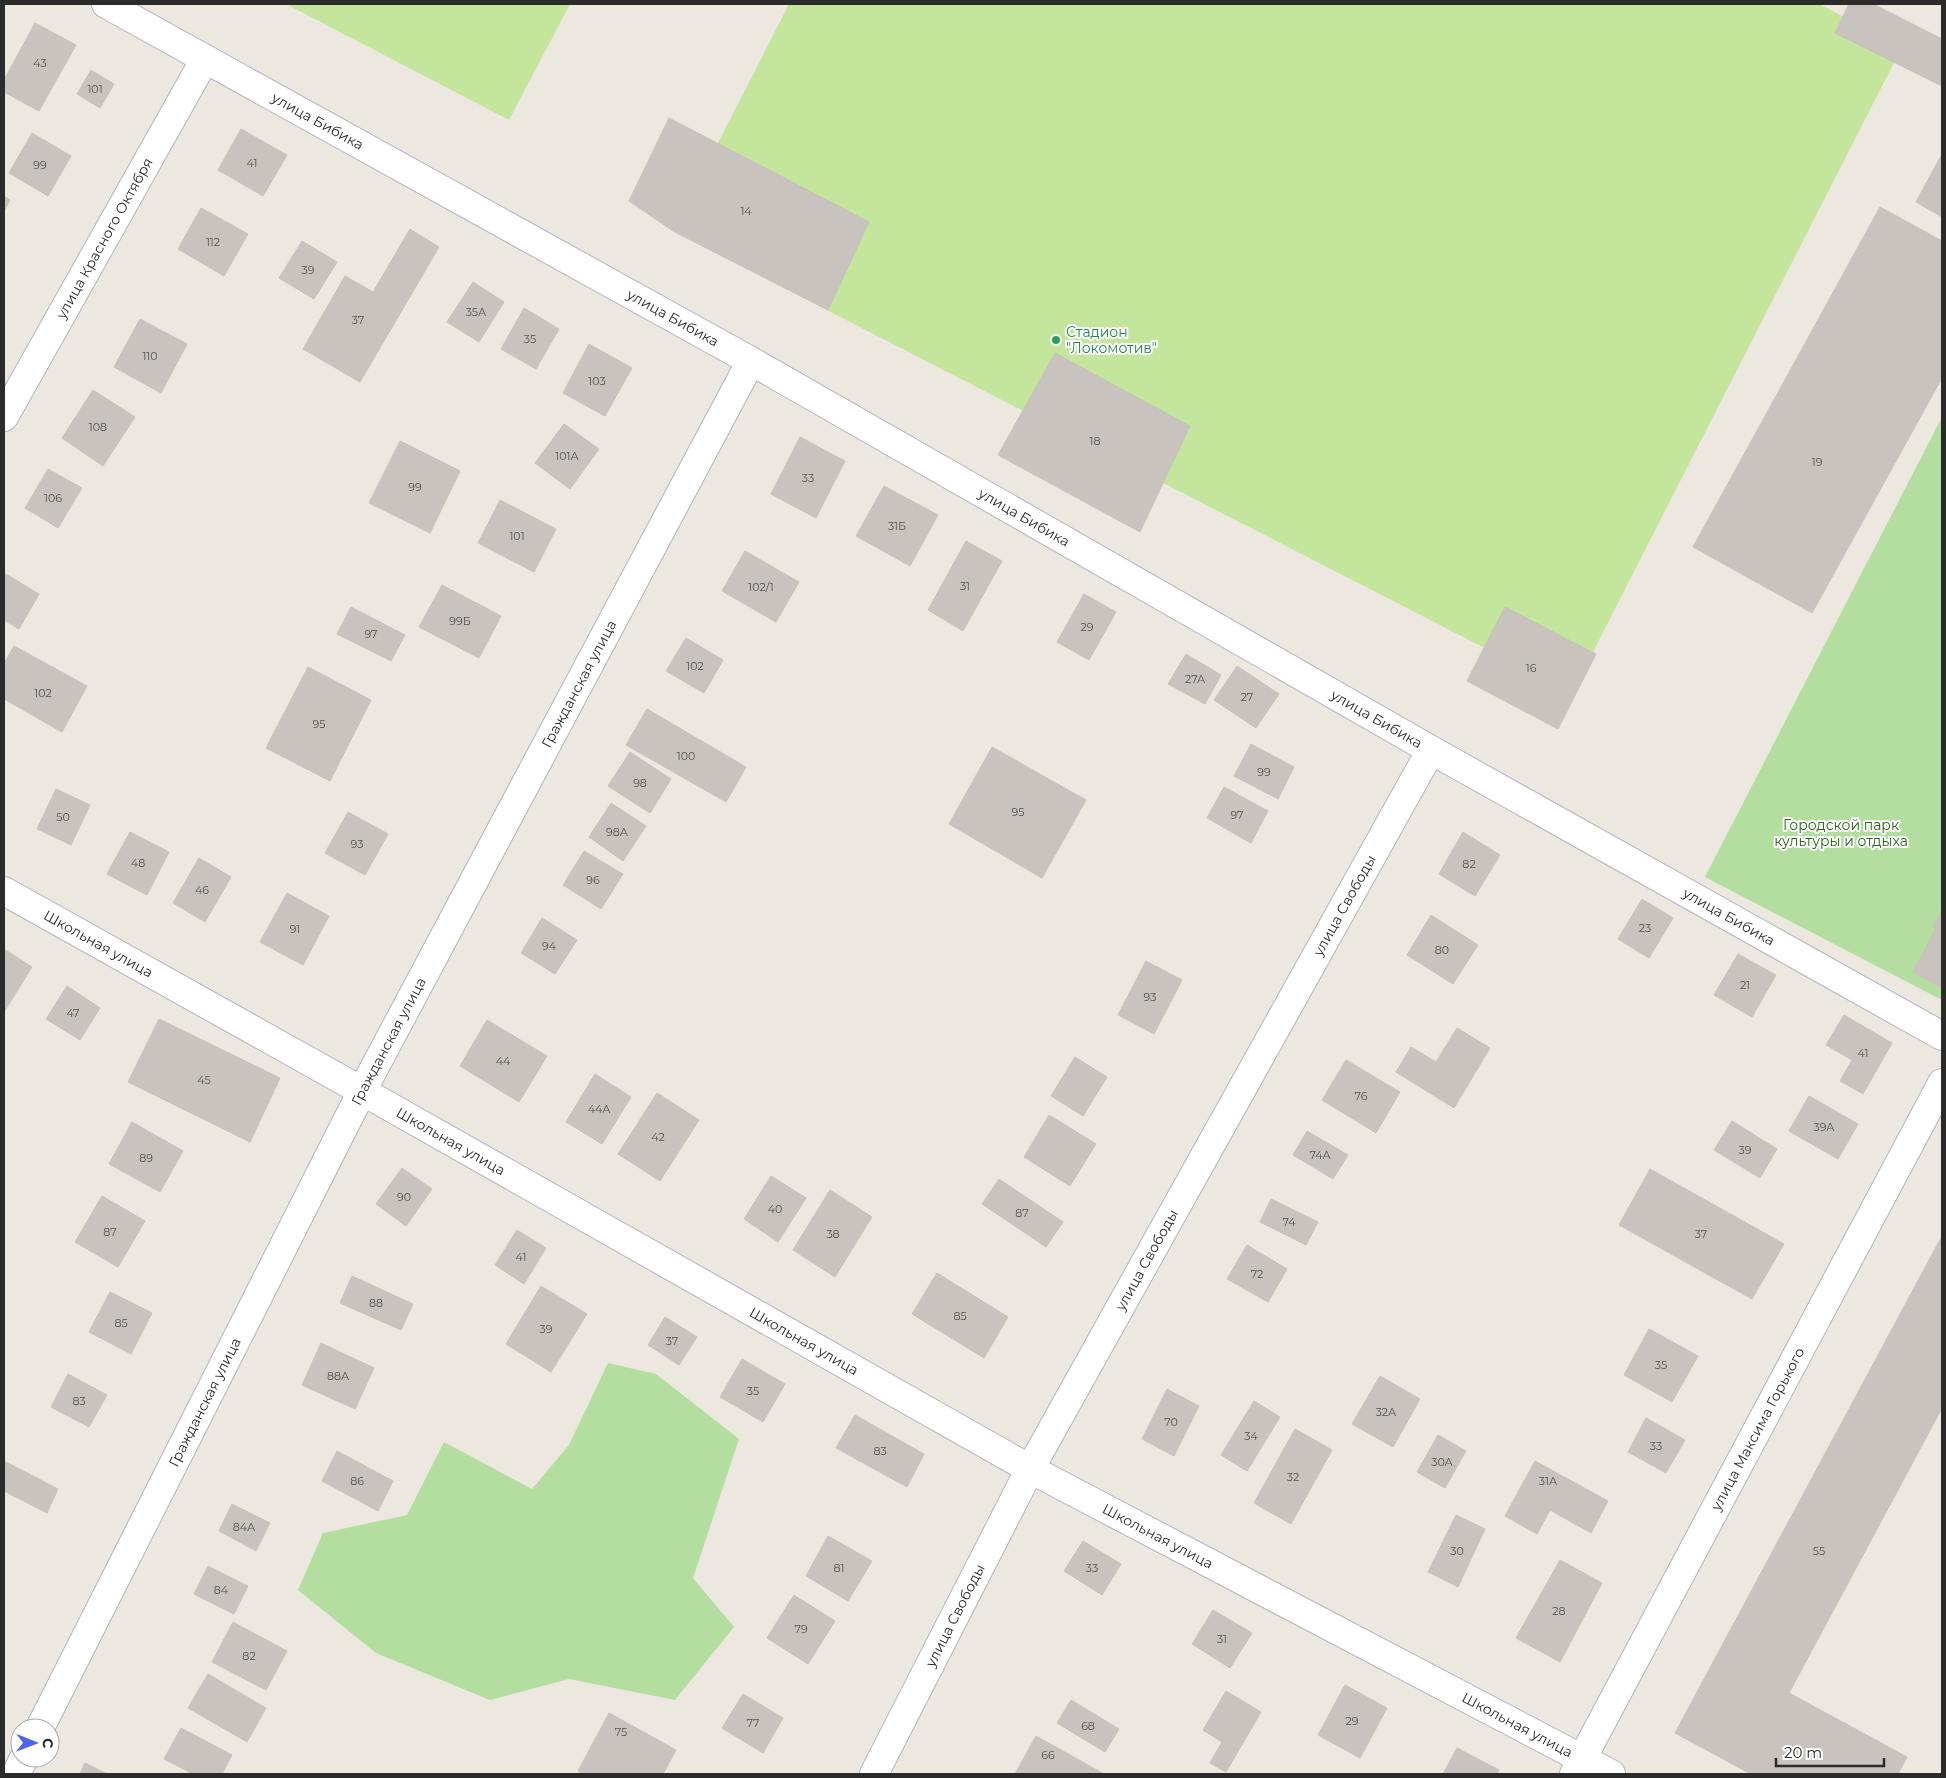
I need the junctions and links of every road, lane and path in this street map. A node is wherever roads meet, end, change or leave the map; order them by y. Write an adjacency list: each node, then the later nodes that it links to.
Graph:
1 (106, 4): 2 (street, улица Бибика)
2 (205, 59): 3 (street, улица Бибика); 4 (street, улица Красного Октября)
3 (751, 361): 5 (street, улица Бибика); 9 (street, Гражданская улица)
4 (4, 417)
5 (1431, 750): 7 (street, улица Бибика); 10 (street, улица Свободы)
6 (4, 892): 9 (street, Школьная улица)
7 (1942, 1036)
8 (1942, 1084): 12 (street, улица Максима Горького)
9 (362, 1091): 10 (street, Школьная улица); 11 (street, Гражданская улица)
10 (1030, 1470): 12 (street, Школьная улица); 13 (street, улица Свободы)
11 (45, 1718)
12 (1578, 1767): 14 (street, Школьная улица)
13 (874, 1774)
14 (1611, 1774)

